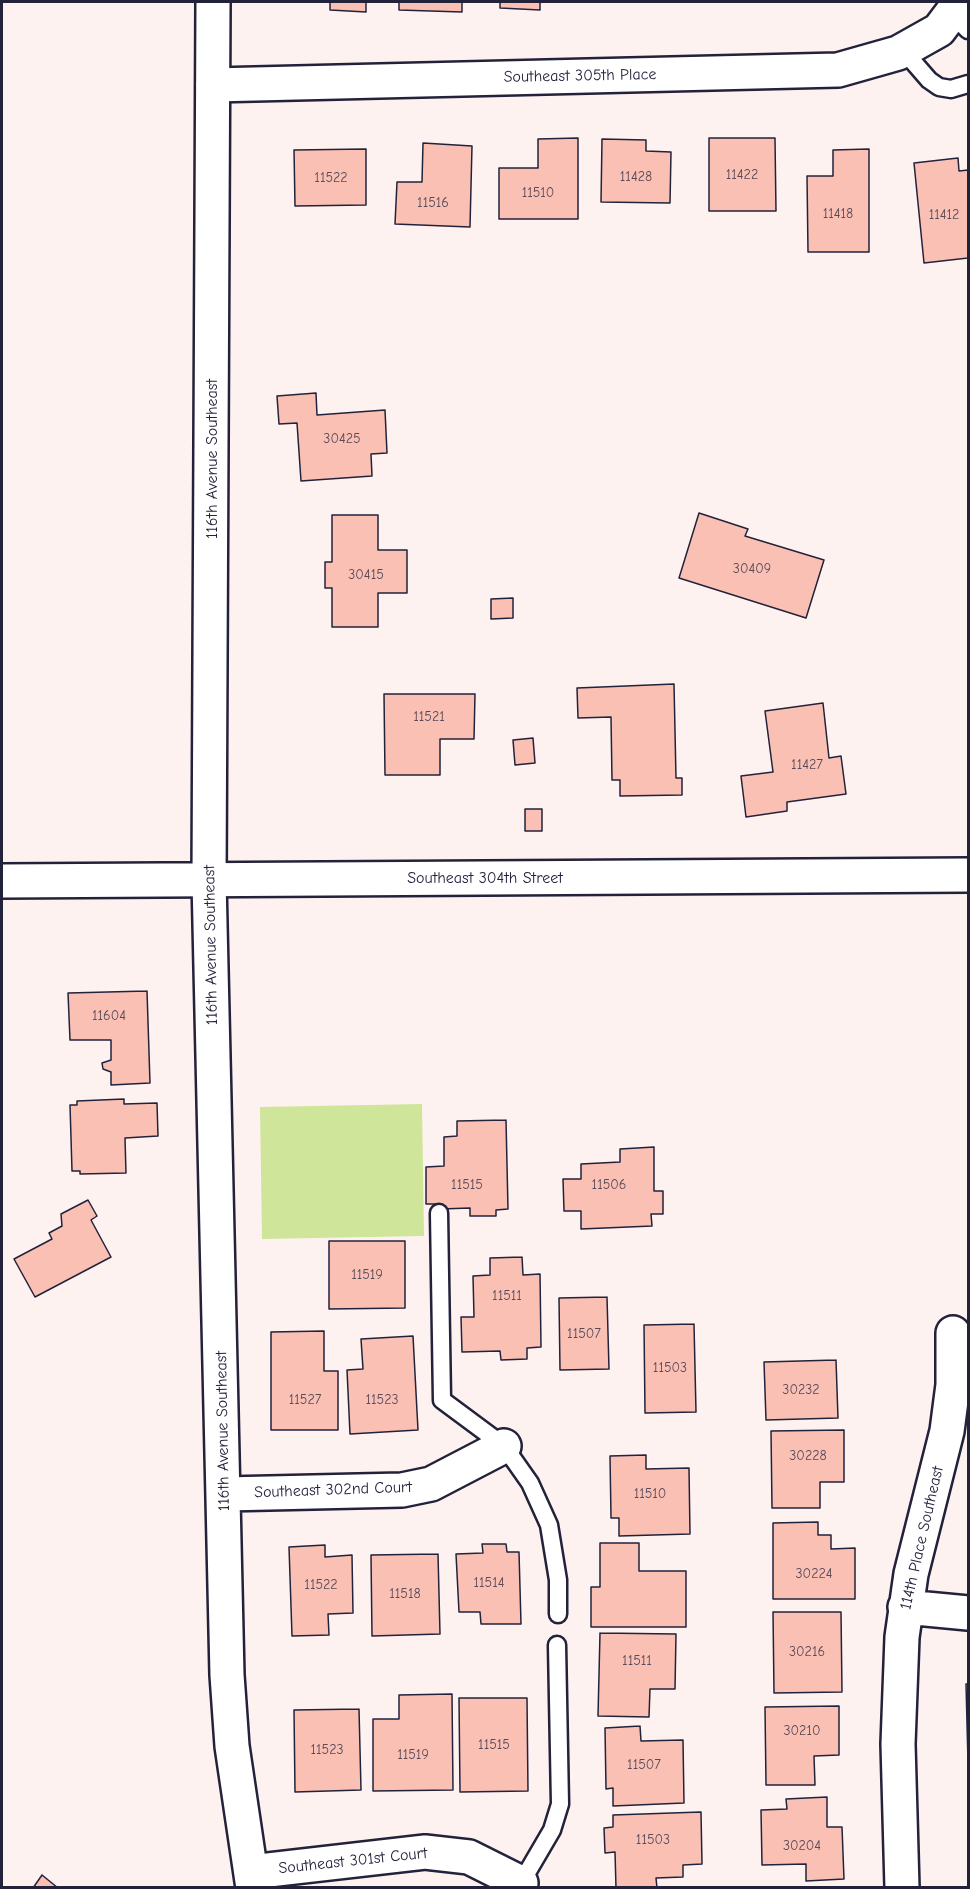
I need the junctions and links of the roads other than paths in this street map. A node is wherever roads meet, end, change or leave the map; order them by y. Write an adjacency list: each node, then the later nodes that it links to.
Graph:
1 (213, 2): 5 (street, 116th Avenue Southeast)
2 (955, 19): 3 (street, Southeast 305th Place)
3 (903, 50): 4 (lane); 5 (street, Southeast 305th Place)
4 (969, 84)
5 (213, 85): 7 (street, 116th Avenue Southeast)
6 (969, 875): 7 (street, Southeast 304th Street)
7 (210, 880): 8 (street, Southeast 304th Street); 12 (street, 116th Avenue Southeast)
8 (2, 881)
9 (439, 1213): 11 (lane)
10 (953, 1333): 13 (street, 114th Place Southeast)
11 (504, 1446): 12 (street, Southeast 302nd Court); 15 (lane)
12 (225, 1494): 17 (street, 116th Avenue Southeast)
13 (905, 1606): 14 (street); 19 (street, 114th Place Southeast)
14 (969, 1613)
15 (558, 1614)
16 (557, 1645): 18 (lane)
17 (252, 1880): 18 (street, Southeast 301st Court)
18 (521, 1885)
19 (902, 1887)

